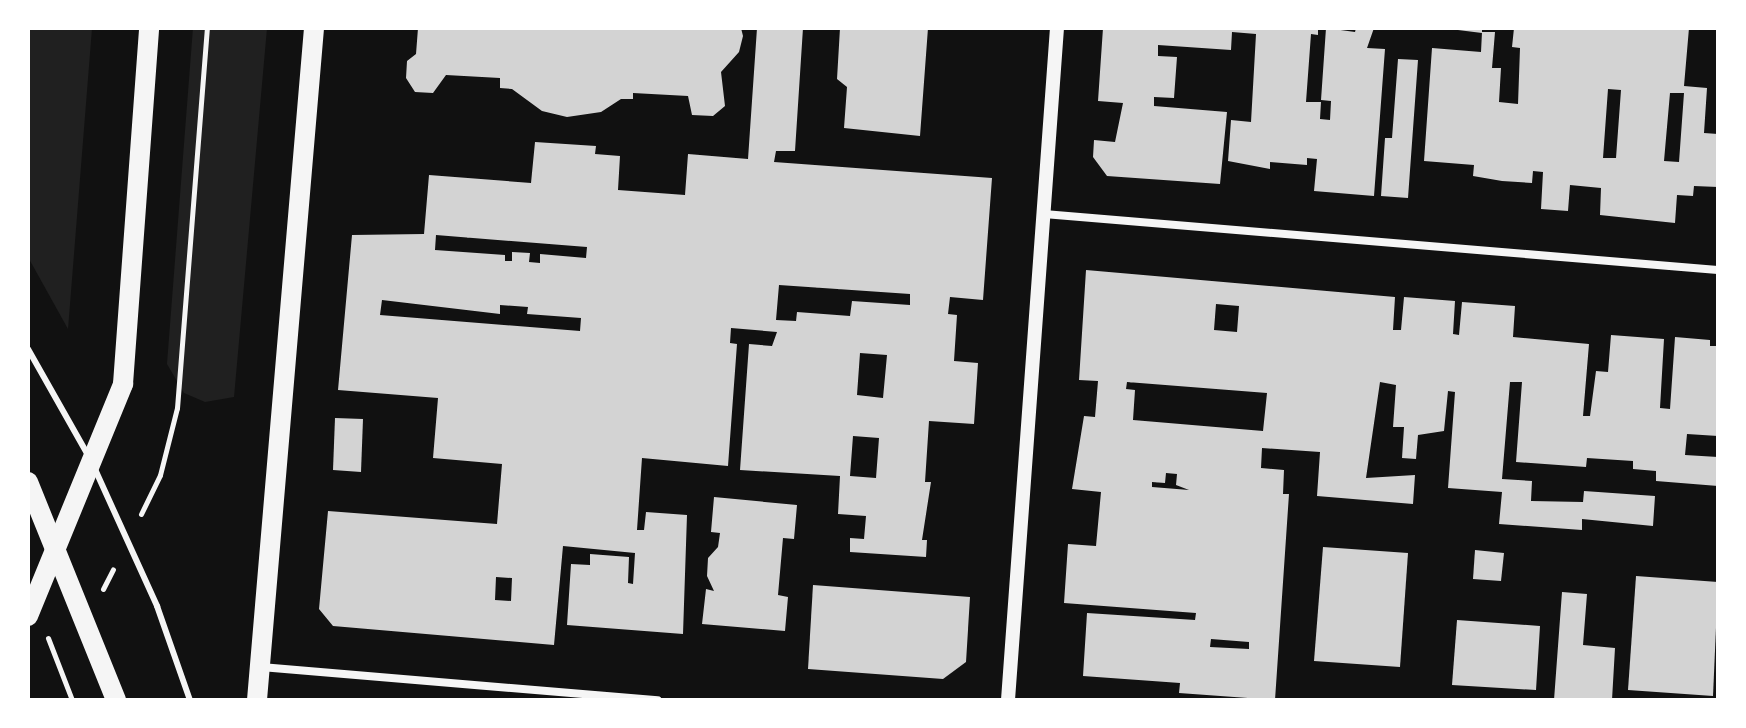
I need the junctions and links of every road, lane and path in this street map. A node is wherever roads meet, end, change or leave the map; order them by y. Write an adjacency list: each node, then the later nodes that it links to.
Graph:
1 (149, 28): 8 (main road)
2 (207, 28): 10 (path)
3 (314, 28): 16 (main road)
4 (1057, 28): 5 (street)
5 (1044, 214): 6 (street); 22 (street)
6 (1718, 270)
7 (28, 349): 8 (lane)
8 (92, 463): 11 (main road); 19 (lane)
9 (28, 482): 11 (main road)
10 (140, 515)
11 (56, 548): 14 (main road); 18 (main road)
12 (118, 560): 13 (path)
13 (101, 593)
14 (28, 616)
15 (58, 664): 17 (path)
16 (261, 667): 20 (main road); 21 (street)
17 (72, 700)
18 (116, 700)
19 (190, 700)
20 (257, 700)
21 (658, 700)
22 (1008, 700)

